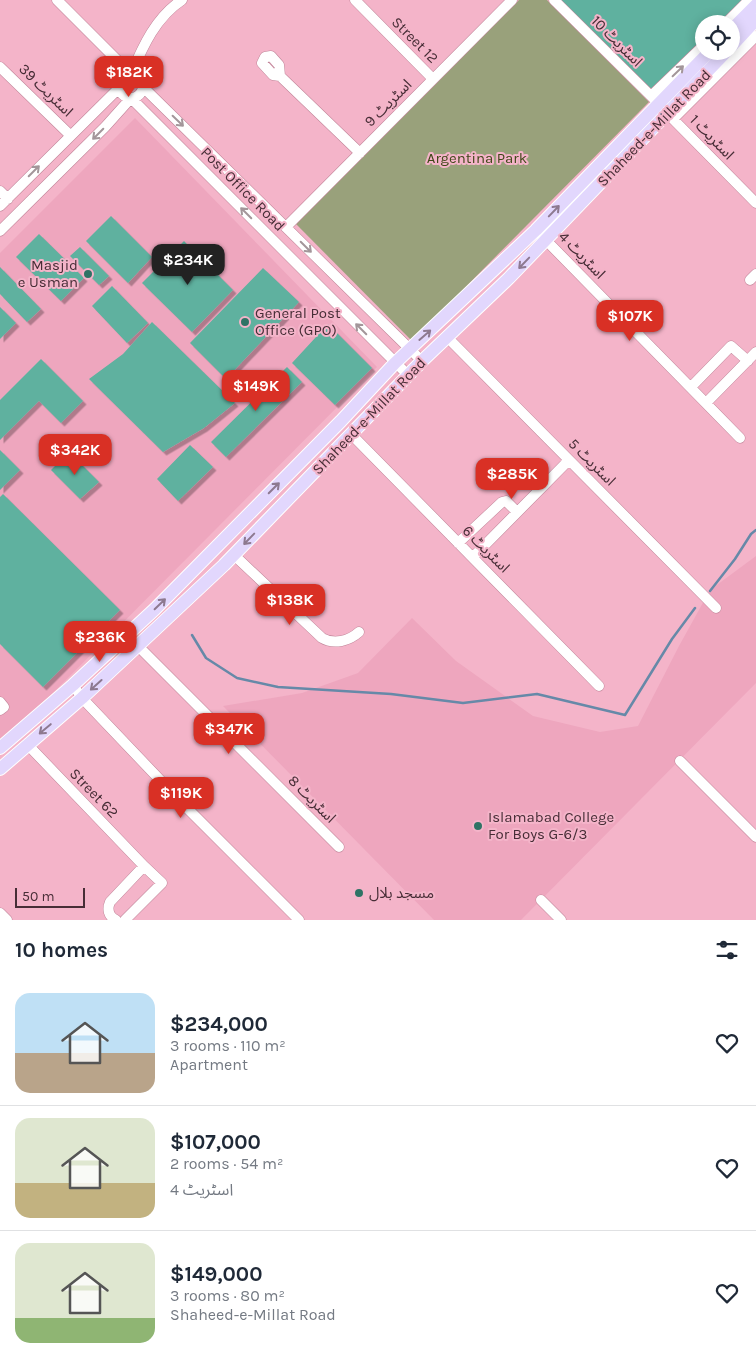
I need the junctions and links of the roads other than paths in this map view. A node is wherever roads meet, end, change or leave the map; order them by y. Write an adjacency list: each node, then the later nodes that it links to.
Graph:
1 (57, 0): 18 (street)
2 (182, 0): 18 (street)
3 (355, 0): 19 (street, Street 12)
4 (511, 0): 19 (street, اسٹریٹ 9)
5 (554, 0): 23 (street, اسٹریٹ 10)
6 (749, 0): 8 (street)
7 (756, 5): 10 (main road)
8 (734, 15)
9 (756, 20): 12 (main road)
10 (740, 21)
11 (756, 36): 23 (street, Shaheed-e-Millat Road)
12 (740, 37)
13 (695, 59): 23 (street, Shaheed-e-Millat Road, one-way to 13)
14 (703, 60): 23 (main road, Shaheed-e-Millat Road)
15 (718, 60): 23 (main road, Shaheed-e-Millat Road)
16 (0, 67): 26 (street, اسٹریٹ 39)
17 (268, 70): 27 (street)
18 (131, 74): 20 (street); 21 (street)
19 (434, 79): 27 (street, اسٹریٹ 9)
20 (120, 87): 22 (street); 26 (street)
21 (143, 87): 22 (street); 30 (street, Post Office Road, one-way to 30)
22 (131, 98): 24 (street, Post Office Road); 25 (street)
23 (663, 108): 29 (street, اسٹریٹ 1); 31 (main road, Shaheed-e-Millat Road, one-way to 23); 33 (main road, Shaheed-e-Millat Road)
24 (145, 112): 25 (street); 35 (street, Post Office Road, one-way to 24)
25 (116, 114): 32 (street, one-way to 32)
26 (70, 135): 28 (street, one-way to 26)
27 (360, 153): 30 (street, اسٹریٹ 9)
28 (2, 198)
29 (756, 204)
30 (286, 227): 34 (street, Post Office Road, one-way to 34)
31 (536, 230): 33 (street, اسٹریٹ 4); 37 (main road, Shaheed-e-Millat Road, one-way to 31)
32 (0, 231)
33 (546, 240): 36 (main road, Shaheed-e-Millat Road, one-way to 36); 43 (street, اسٹریٹ 4)
34 (348, 288): 35 (street); 37 (street, Post Office Road)
35 (334, 301): 40 (street, Post Office Road, one-way to 35)
36 (447, 337): 39 (main road, Shaheed-e-Millat Road); 47 (street, اسٹریٹ 5)
37 (410, 349): 39 (street, Post Office Road); 40 (main road, Shaheed-e-Millat Road)
38 (756, 352): 41 (street)
39 (422, 361): 42 (main road, Shaheed-e-Millat Road)
40 (395, 362): 42 (street, Post Office Road); 50 (main road, Shaheed-e-Millat Road, one-way to 40)
41 (748, 362): 43 (street); 44 (street)
42 (408, 376): 45 (main road, Shaheed-e-Millat Road)
43 (691, 387): 44 (street, اسٹریٹ 4)
44 (706, 403): 46 (street, اسٹریٹ 4)
45 (351, 434): 49 (street, اسٹریٹ 6); 51 (main road, Shaheed-e-Millat Road, one-way to 51)
46 (740, 438)
47 (569, 460): 48 (street); 54 (street, اسٹریٹ 5)
48 (517, 512): 49 (street); 52 (street)
49 (458, 543): 52 (street, اسٹریٹ 6)
50 (212, 554): 53 (main road); 57 (main road, Shaheed-e-Millat Road, one-way to 50)
51 (234, 555): 53 (main road, Shaheed-e-Millat Road); 55 (street)
52 (473, 557): 58 (street, اسٹریٹ 6)
53 (224, 565): 56 (main road, Shaheed-e-Millat Road)
54 (716, 608)
55 (359, 632)
56 (138, 646): 59 (main road, Shaheed-e-Millat Road, one-way to 59); 67 (street, اسٹریٹ 8)
57 (73, 685): 59 (street); 63 (main road, Shaheed-e-Millat Road)
58 (599, 686)
59 (82, 698): 62 (main road, Shaheed-e-Millat Road, one-way to 62); 74 (street)
60 (0, 702): 61 (street)
61 (0, 710)
62 (27, 744): 65 (main road, Shaheed-e-Millat Road); 68 (street, Street 62)
63 (0, 748)
64 (680, 761): 66 (street)
65 (0, 769)
66 (756, 837)
67 (339, 847)
68 (144, 866): 72 (street); 73 (street, Street 62)
69 (541, 900): 75 (street)
70 (0, 913): 71 (street)
71 (7, 920)
72 (116, 920)
73 (125, 920)
74 (299, 920)
75 (561, 920)

